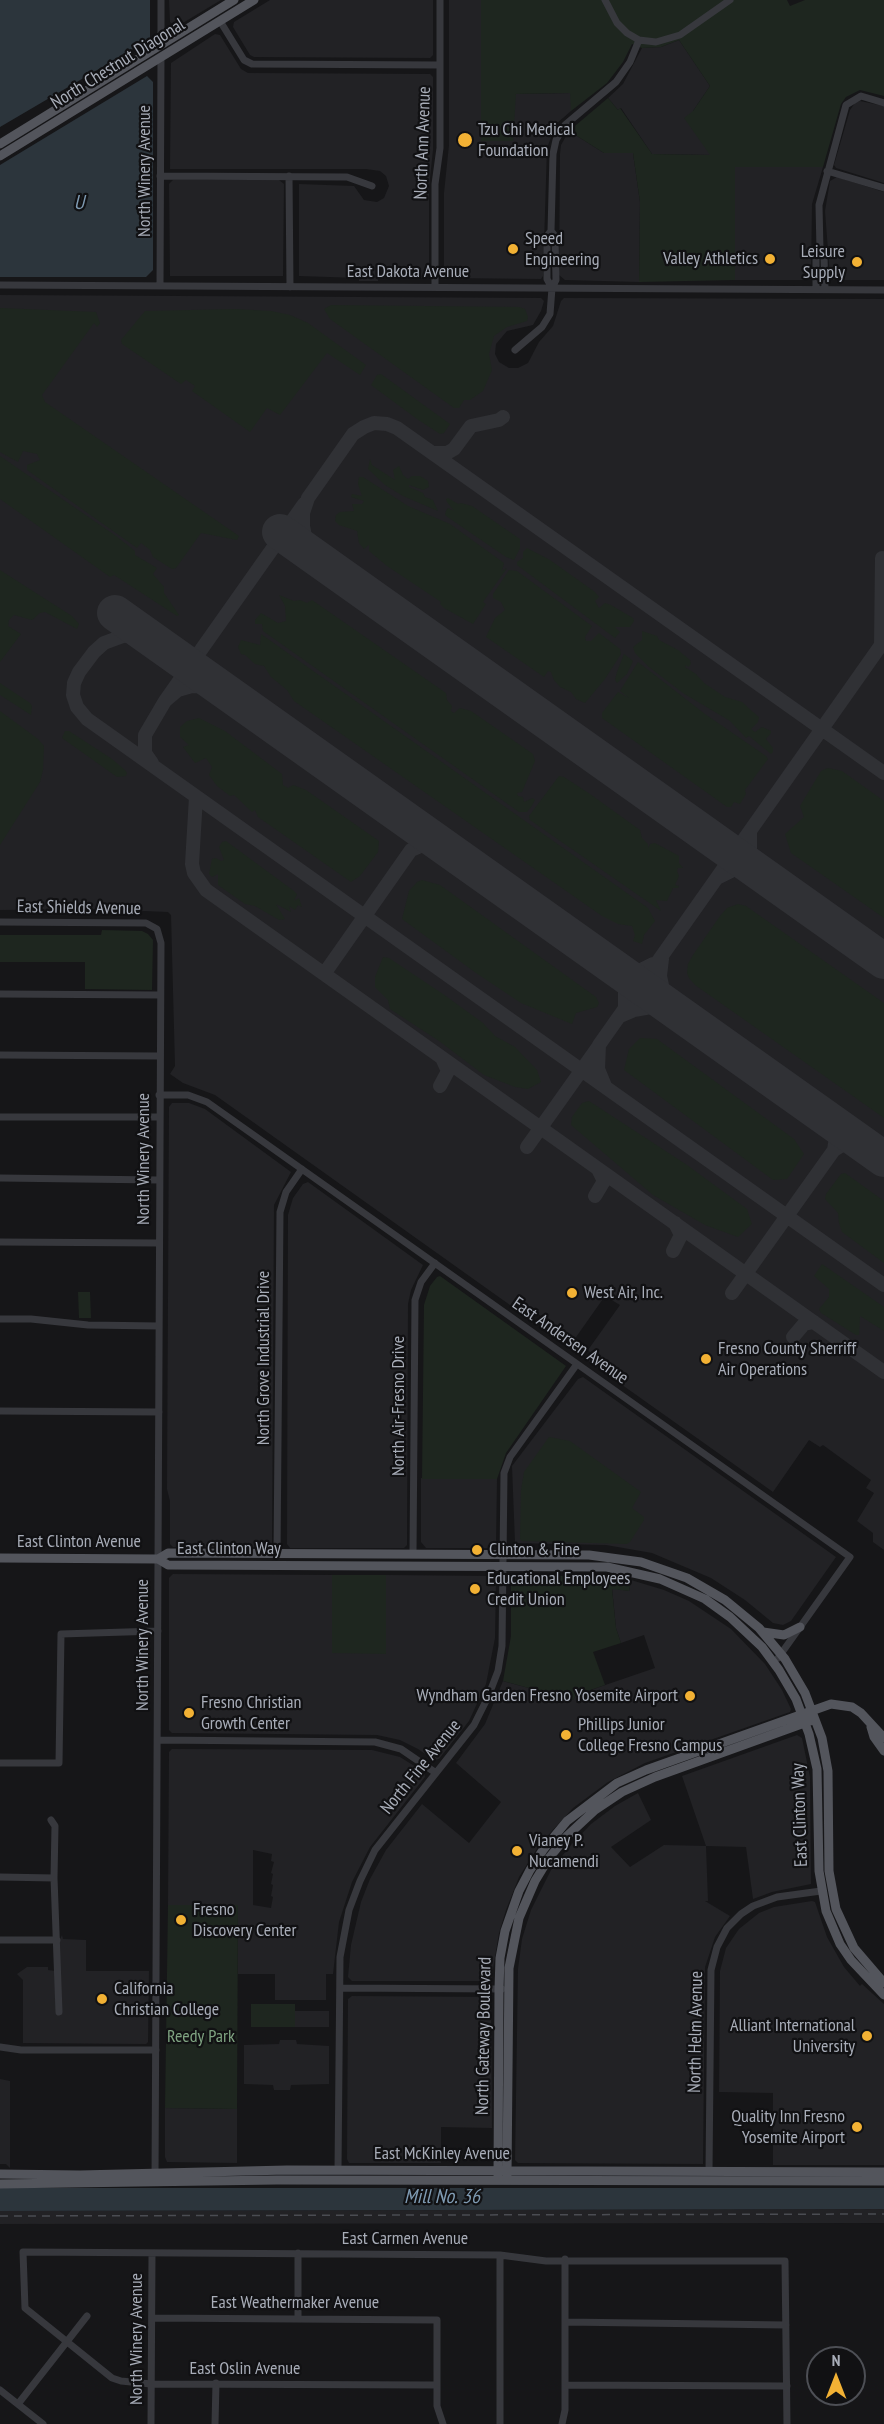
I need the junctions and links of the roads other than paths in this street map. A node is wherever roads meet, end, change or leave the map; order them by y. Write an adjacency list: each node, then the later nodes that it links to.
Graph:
1 (161, 0): 10 (street)
2 (234, 0): 7 (main road, North Chestnut Diagonal)
3 (254, 0): 8 (main road, North Chestnut Diagonal)
4 (440, 0): 12 (street, North Ann Avenue)
5 (605, 0): 9 (street)
6 (730, 0): 9 (street)
7 (208, 15): 10 (main road, North Chestnut Diagonal); 11 (main road)
8 (220, 21): 11 (main road, North Chestnut Diagonal); 12 (street)
9 (639, 40): 26 (street)
10 (161, 45): 14 (main road, North Chestnut Diagonal)
11 (161, 57): 15 (main road, North Chestnut Diagonal); 17 (street, North Winery Avenue)
12 (440, 65): 25 (street, North Ann Avenue)
13 (884, 103): 16 (street)
14 (0, 144)
15 (0, 156)
16 (827, 171): 20 (street); 21 (street)
17 (160, 176): 18 (street); 23 (street, North Winery Avenue)
18 (290, 176): 19 (street); 24 (street)
19 (372, 186)
20 (884, 188)
21 (820, 250): 27 (street); 28 (street)
22 (0, 285): 23 (street, East Dakota Avenue)
23 (160, 286): 24 (street, East Dakota Avenue)
24 (290, 287): 25 (street, East Dakota Avenue)
25 (435, 287): 26 (street, East Dakota Avenue)
26 (552, 288): 27 (street, East Dakota Avenue); 30 (street)
27 (816, 289): 28 (street, East Dakota Avenue)
28 (825, 289): 29 (street, East Dakota Avenue)
29 (884, 290)
30 (515, 350)
31 (0, 922): 32 (street, East Shields Avenue)
32 (157, 928): 34 (street, North Winery Avenue)
33 (0, 994): 34 (street)
34 (160, 995): 36 (street, North Winery Avenue)
35 (0, 1056): 36 (street)
36 (159, 1056): 37 (street, North Winery Avenue)
37 (159, 1095): 39 (street, North Winery Avenue); 40 (street, East Andersen Avenue)
38 (0, 1117): 39 (street)
39 (159, 1117): 42 (street, North Winery Avenue)
40 (302, 1169): 45 (street, East Andersen Avenue); 51 (street, North Grove Industrial Drive)
41 (0, 1179): 42 (street)
42 (159, 1180): 44 (street, North Winery Avenue)
43 (0, 1242): 44 (street)
44 (159, 1244): 47 (street, North Winery Avenue)
45 (435, 1263): 48 (street, East Andersen Avenue); 52 (street, North Air-Fresno Drive)
46 (0, 1319): 47 (street)
47 (159, 1326): 50 (street, North Winery Avenue)
48 (577, 1364): 53 (street, North Fine Avenue); 59 (street, East Andersen Avenue)
49 (0, 1410): 50 (street)
50 (159, 1412): 55 (street, North Winery Avenue)
51 (277, 1554): 52 (main road, East Clinton Way); 55 (main road, East Clinton Way)
52 (413, 1554): 53 (main road, East Clinton Way)
53 (502, 1555): 56 (street, North Fine Avenue); 58 (main road, East Clinton Way)
54 (0, 1558): 55 (main road, East Clinton Avenue)
55 (158, 1559): 56 (main road, East Clinton Way); 60 (street, North Winery Avenue)
56 (502, 1566): 57 (main road, East Clinton Way); 71 (street, North Fine Avenue)
57 (637, 1572): 58 (main road); 63 (main road, East Clinton Way)
58 (695, 1581): 61 (main road, East Clinton Way)
59 (800, 1627): 61 (main road); 62 (street, East Andersen Avenue)
60 (158, 1631): 68 (street, North Winery Avenue); 70 (street)
61 (763, 1632): 62 (main road, East Clinton Way)
62 (781, 1654): 63 (street, East Andersen Avenue); 64 (main road, East Clinton Way)
63 (774, 1663): 65 (main road, East Clinton Way)
64 (814, 1714): 65 (main road, North Gateway Boulevard); 66 (main road, North Gateway Boulevard); 78 (main road, East Clinton Way)
65 (803, 1718): 75 (main road, East Clinton Way); 81 (main road, North Gateway Boulevard)
66 (869, 1722): 67 (main road, North Gateway Boulevard); 69 (main road)
67 (884, 1738)
68 (158, 1740): 71 (street); 85 (street, North Winery Avenue)
69 (884, 1751)
70 (0, 1762)
71 (436, 1773): 80 (street, North Fine Avenue)
72 (51, 1820): 74 (street)
73 (0, 1877): 74 (street)
74 (54, 1878): 77 (street)
75 (821, 1891): 78 (main road); 82 (main road, East Clinton Way); 87 (street, North Helm Avenue)
76 (0, 1940): 77 (street)
77 (57, 1940): 83 (street)
78 (854, 1948): 79 (main road, East Clinton Way)
79 (884, 1983)
80 (340, 1988): 81 (street); 86 (street, North Fine Avenue)
81 (503, 1989): 89 (main road, North Gateway Boulevard)
82 (884, 1995)
83 (59, 2012)
84 (0, 2047): 85 (street)
85 (156, 2050): 90 (street, North Winery Avenue)
86 (338, 2170): 89 (main road, East McKinley Avenue); 90 (main road, East McKinley Avenue); 92 (main road)
87 (709, 2171): 89 (main road, East McKinley Avenue); 91 (main road, East McKinley Avenue); 93 (main road)
88 (0, 2174): 90 (main road, East McKinley Avenue)
89 (502, 2175): 92 (main road, East McKinley Avenue); 93 (main road, East McKinley Avenue)
90 (155, 2178): 92 (main road, East McKinley Avenue); 94 (main road, East McKinley Avenue)
91 (883, 2179): 93 (main road, East McKinley Avenue)
92 (277, 2180)
93 (645, 2180)
94 (0, 2184)
95 (23, 2252): 97 (street, East Carmen Avenue); 105 (street, East Oslin Avenue)
96 (298, 2253): 97 (street, East Carmen Avenue); 98 (street, East Carmen Avenue); 102 (street)
97 (152, 2254): 101 (street, North Winery Avenue)
98 (500, 2255): 99 (street, East Carmen Avenue); 117 (street)
99 (565, 2259): 103 (street); 104 (street, East Carmen Avenue)
100 (87, 2316): 105 (street)
101 (153, 2318): 102 (street, East Weathermaker Avenue); 107 (street, North Winery Avenue)
102 (298, 2318): 108 (street, East Weathermaker Avenue)
103 (565, 2322): 104 (street); 109 (street)
104 (786, 2325): 110 (street)
105 (66, 2343): 107 (street, East Oslin Avenue); 112 (street)
106 (216, 2383): 107 (street, East Oslin Avenue); 108 (street, East Oslin Avenue); 115 (street)
107 (151, 2384): 114 (street, North Winery Avenue)
108 (437, 2385): 116 (street)
109 (565, 2385): 110 (street); 118 (street)
110 (787, 2386): 119 (street)
111 (0, 2390): 112 (street)
112 (18, 2404): 113 (street)
113 (43, 2424)
114 (151, 2424)
115 (215, 2424)
116 (443, 2424)
117 (500, 2424)
118 (562, 2424)
119 (787, 2424)

